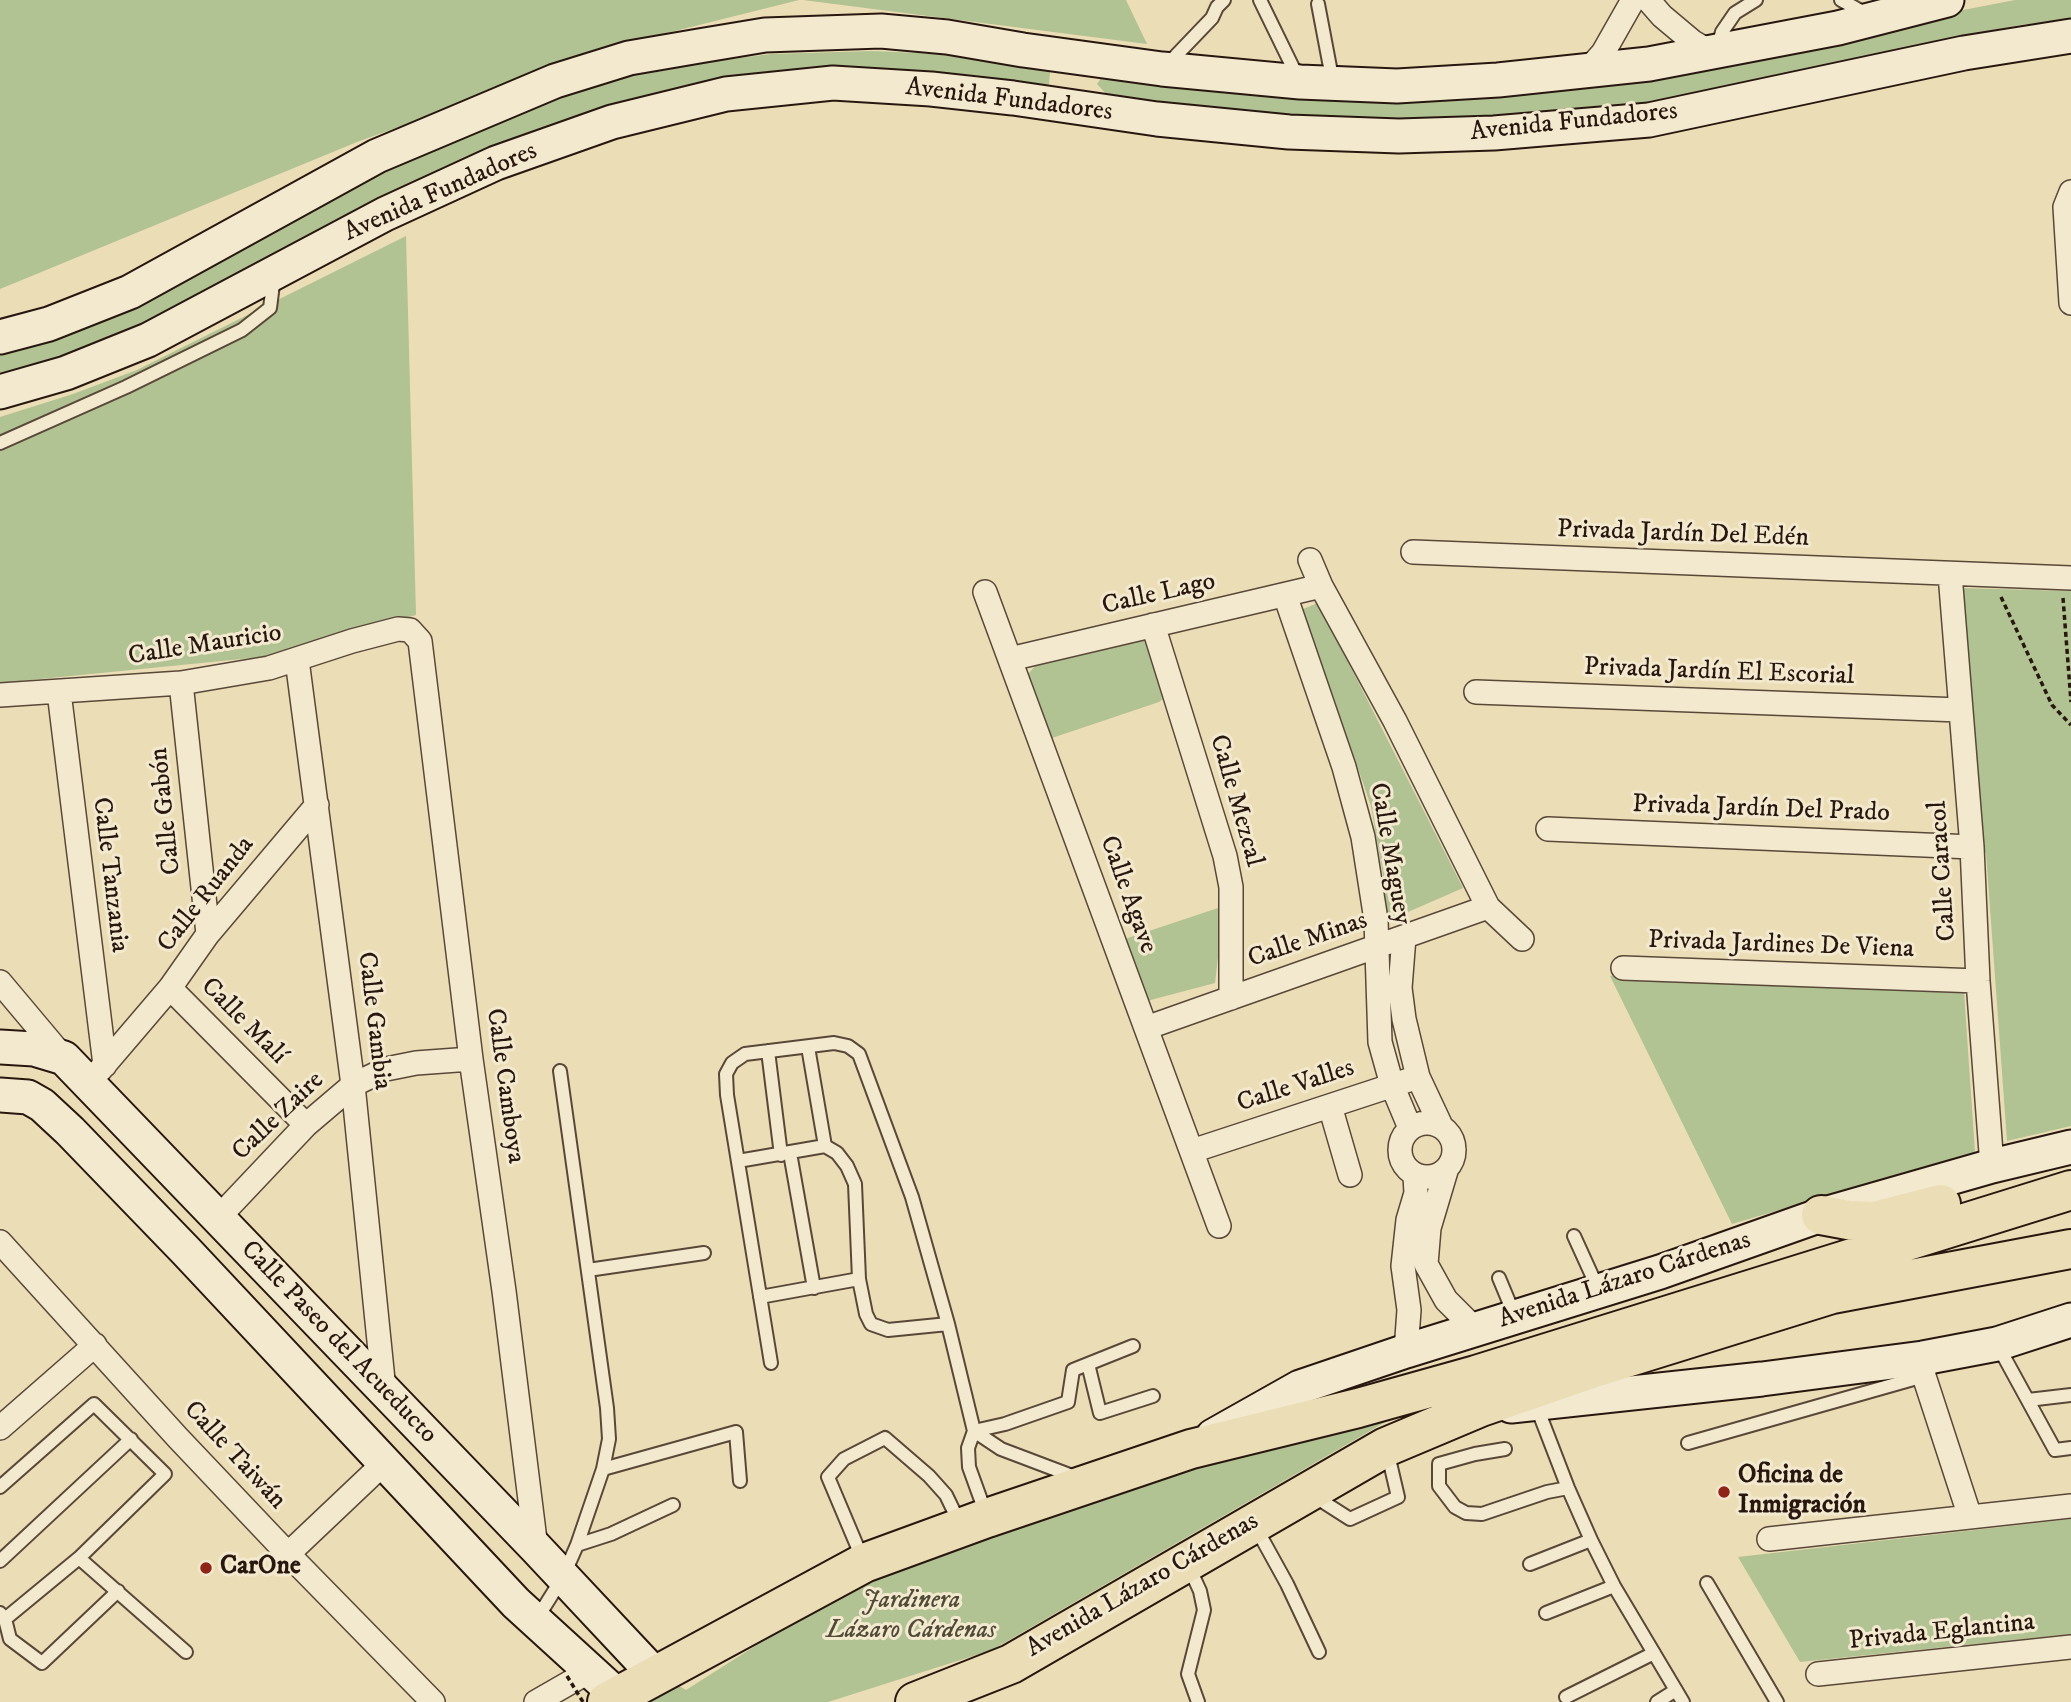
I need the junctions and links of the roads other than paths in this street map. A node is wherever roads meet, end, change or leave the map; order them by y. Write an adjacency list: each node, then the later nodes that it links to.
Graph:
1 (1224, 0): 13 (lane)
2 (1260, 0): 15 (lane)
3 (1633, 0): 14 (street)
4 (1648, 0): 11 (street)
5 (1756, 0): 11 (lane)
6 (1841, 0): 9 (lane)
7 (1947, 0): 9 (main road, Avenida Fundadores)
8 (1318, 4): 16 (lane)
9 (1874, 19): 11 (main road, Avenida Fundadores)
10 (2071, 36): 17 (main road, Avenida Fundadores)
11 (1713, 51): 14 (main road, Avenida Fundadores)
12 (1080, 56): 13 (main road, Avenida Fundadores); 17 (main road); 21 (main road, Avenida Fundadores)
13 (1162, 69): 15 (main road, Avenida Fundadores)
14 (1587, 71): 16 (main road, Avenida Fundadores)
15 (1300, 82): 16 (main road, Avenida Fundadores)
16 (1333, 83)
17 (1074, 108): 19 (main road, Avenida Fundadores)
18 (2071, 192): 20 (street)
19 (275, 272): 22 (main road, Avenida Fundadores); 23 (lane)
20 (2071, 303)
21 (0, 337)
22 (0, 392)
23 (0, 443)
24 (1413, 552): 26 (street, Privada Jardín Del Edén)
25 (1310, 560): 27 (street, Calle Maguey)
26 (1950, 574): 28 (street, Privada Jardín Del Edén); 39 (street, Calle Caracol)
27 (1321, 586): 30 (street, Calle Lago); 43 (street, Calle Maguey)
28 (2067, 587)
29 (985, 592): 33 (street, Calle Agave)
30 (1285, 595): 31 (street, Calle Lago); 47 (street, Calle Maguey)
31 (1153, 625): 33 (street, Calle Lago); 52 (street, Calle Mezcal)
32 (414, 633): 34 (street, Calle Mauricio); 58 (street, Calle Camboya)
33 (1010, 659): 53 (street, Calle Agave)
34 (297, 660): 35 (street, Calle Mauricio); 40 (street, Calle Gambia)
35 (181, 683): 36 (street, Calle Mauricio); 44 (street, Calle Gabón)
36 (58, 692): 38 (street, Calle Mauricio); 60 (street, Calle Tanzania)
37 (1476, 692): 39 (street, Privada Jardín El Escorial)
38 (0, 695)
39 (1960, 710): 42 (street, Calle Caracol)
40 (317, 805): 44 (street, Calle Ruanda); 62 (street, Calle Gambia)
41 (1548, 829): 42 (street, Privada Jardín Del Prado)
42 (1972, 846): 49 (street, Calle Caracol)
43 (1488, 907): 45 (street, Calle Minas); 46 (street)
44 (208, 933): 51 (street, Calle Ruanda)
45 (1404, 937): 47 (street, Calle Minas); 61 (street, Calle Maguey)
46 (1522, 939)
47 (1376, 947): 52 (street, Calle Minas); 63 (street, Calle Maguey)
48 (1623, 968): 49 (street, Privada Jardines De Viena)
49 (1978, 981): 74 (street, Calle Caracol)
50 (0, 982): 57 (street)
51 (170, 988): 60 (street, Calle Ruanda); 66 (street, Calle Malí)
52 (1231, 998): 53 (street, Calle Minas)
53 (1146, 1028): 71 (street, Calle Agave)
54 (0, 1046): 57 (main road)
55 (808, 1047): 56 (lane); 69 (lane); 99 (lane)
56 (768, 1051): 72 (lane); 73 (lane)
57 (64, 1058): 60 (main road, Calle Paseo del Acueducto)
58 (471, 1059): 62 (street, Calle Zaire); 135 (street, Calle Camboya)
59 (560, 1071): 90 (lane)
60 (97, 1075): 81 (main road, Calle Paseo del Acueducto)
61 (1418, 1077): 63 (street, Calle Valles); 67 (street, Calle Maguey)
62 (354, 1085): 66 (street, Calle Zaire); 108 (street, Calle Gambia)
63 (1392, 1086): 65 (street, Calle Valles); 68 (street, Calle Maguey)
64 (0, 1095): 121 (main road, Calle Paseo del Acueducto)
65 (1330, 1106): 71 (street, Calle Valles); 77 (street)
66 (306, 1125): 81 (street, Calle Zaire)
67 (1441, 1126): 68 (street); 76 (street)
68 (1410, 1128): 78 (street)
69 (825, 1146): 72 (lane); 92 (lane)
70 (2071, 1147): 74 (main road, Avenida Lázaro Cárdenas)
71 (1192, 1151): 83 (street, Calle Agave)
72 (786, 1154): 73 (lane); 94 (lane)
73 (738, 1161): 96 (lane)
74 (1992, 1166): 80 (main road, Avenida Lázaro Cárdenas)
75 (2071, 1167): 80 (highway)
76 (1446, 1171): 78 (street); 88 (street)
77 (1350, 1175)
78 (1415, 1176): 89 (street)
79 (2071, 1189): 93 (highway, Avenida Lázaro Cárdenas)
80 (1821, 1215): 95 (main road, Avenida Lázaro Cárdenas)
81 (218, 1218): 108 (main road, Calle Paseo del Acueducto)
82 (2071, 1218): 93 (highway)
83 (1219, 1226)
84 (1574, 1236): 95 (lane)
85 (0, 1242): 102 (street, Calle Taiwán)
86 (2071, 1250): 113 (highway, Avenida Lázaro Cárdenas)
87 (704, 1253): 90 (lane)
88 (1426, 1264): 89 (street); 100 (street)
89 (1402, 1266): 104 (street)
90 (588, 1270): 122 (lane)
91 (1499, 1278): 97 (lane)
92 (859, 1279): 94 (lane); 99 (lane)
93 (1783, 1280): 119 (highway, Avenida Lázaro Cárdenas)
94 (814, 1288): 96 (lane)
95 (1600, 1291): 97 (main road, Avenida Lázaro Cárdenas)
96 (760, 1297): 105 (lane)
97 (1516, 1318): 100 (main road, Avenida Lázaro Cárdenas)
98 (2071, 1320): 101 (main road, Avenida Lázaro Cárdenas)
99 (948, 1324): 115 (lane)
100 (1476, 1330): 104 (main road, Avenida Lázaro Cárdenas)
101 (1997, 1344): 107 (main road, Avenida Lázaro Cárdenas); 111 (lane)
102 (95, 1345): 114 (street); 136 (street, Calle Taiwán)
103 (1133, 1346): 106 (lane)
104 (1406, 1351): 119 (main road, Avenida Lázaro Cárdenas)
105 (771, 1363)
106 (1088, 1364): 110 (lane); 115 (lane)
107 (1924, 1367): 112 (main road, Avenida Lázaro Cárdenas); 117 (lane); 129 (street)
108 (384, 1390): 135 (main road, Calle Paseo del Acueducto)
109 (2071, 1395): 111 (lane)
110 (1153, 1396)
111 (2028, 1400): 118 (lane)
112 (1536, 1405): 113 (main road, Avenida Lázaro Cárdenas); 126 (lane)
113 (1481, 1407): 131 (highway, Avenida Lázaro Cárdenas)
114 (2, 1424)
115 (974, 1431): 124 (lane); 130 (lane)
116 (131, 1439): 125 (lane); 137 (lane); 138 (lane)
117 (1688, 1443)
118 (2071, 1448)
119 (1191, 1449): 124 (highway, Avenida Lázaro Cárdenas)
120 (1505, 1449): 126 (lane)
121 (383, 1464): 136 (street); 148 (main road, Calle Paseo del Acueducto)
122 (603, 1469): 123 (lane); 134 (lane)
123 (740, 1481)
124 (1090, 1483): 130 (highway, Avenida Lázaro Cárdenas)
125 (0, 1488)
126 (1568, 1488): 133 (lane)
127 (673, 1505): 134 (lane)
128 (2071, 1506): 129 (street)
129 (1970, 1517): 132 (street)
130 (974, 1522): 140 (highway, Avenida Lázaro Cárdenas); 140 (lane)
131 (1253, 1523): 139 (highway, Avenida Lázaro Cárdenas); 150 (lane)
132 (1769, 1539)
133 (1591, 1540): 141 (lane); 144 (lane)
134 (577, 1545): 142 (lane)
135 (536, 1548): 142 (main road, Calle Paseo del Acueducto)
136 (288, 1554): 159 (street, Calle Taiwán)
137 (79, 1558): 145 (lane); 147 (lane)
138 (0, 1561)
139 (1186, 1561): 158 (highway, Avenida Lázaro Cárdenas); 161 (lane)
140 (864, 1563): 154 (highway, Avenida Lázaro Cárdenas)
141 (1530, 1564)
142 (563, 1577): 148 (lane); 154 (main road, Calle Paseo del Acueducto)
143 (1707, 1583): 163 (lane)
144 (1614, 1586): 146 (lane); 152 (lane)
145 (118, 1591): 147 (lane); 151 (lane)
146 (1546, 1613)
147 (3, 1616)
148 (536, 1620): 155 (main road, Calle Paseo del Acueducto)
149 (2071, 1647): 153 (street, Privada Eglantina)
150 (1319, 1651)
151 (186, 1652)
152 (1654, 1653): 156 (lane); 157 (lane)
153 (1818, 1674)
154 (656, 1676): 155 (highway, Avenida Lázaro Cárdenas)
155 (593, 1690): 160 (street)
156 (1680, 1696): 162 (lane)
157 (1566, 1697)
158 (938, 1698)
159 (433, 1702)
160 (536, 1702)
161 (1198, 1702)
162 (1657, 1702)
163 (1777, 1702)

